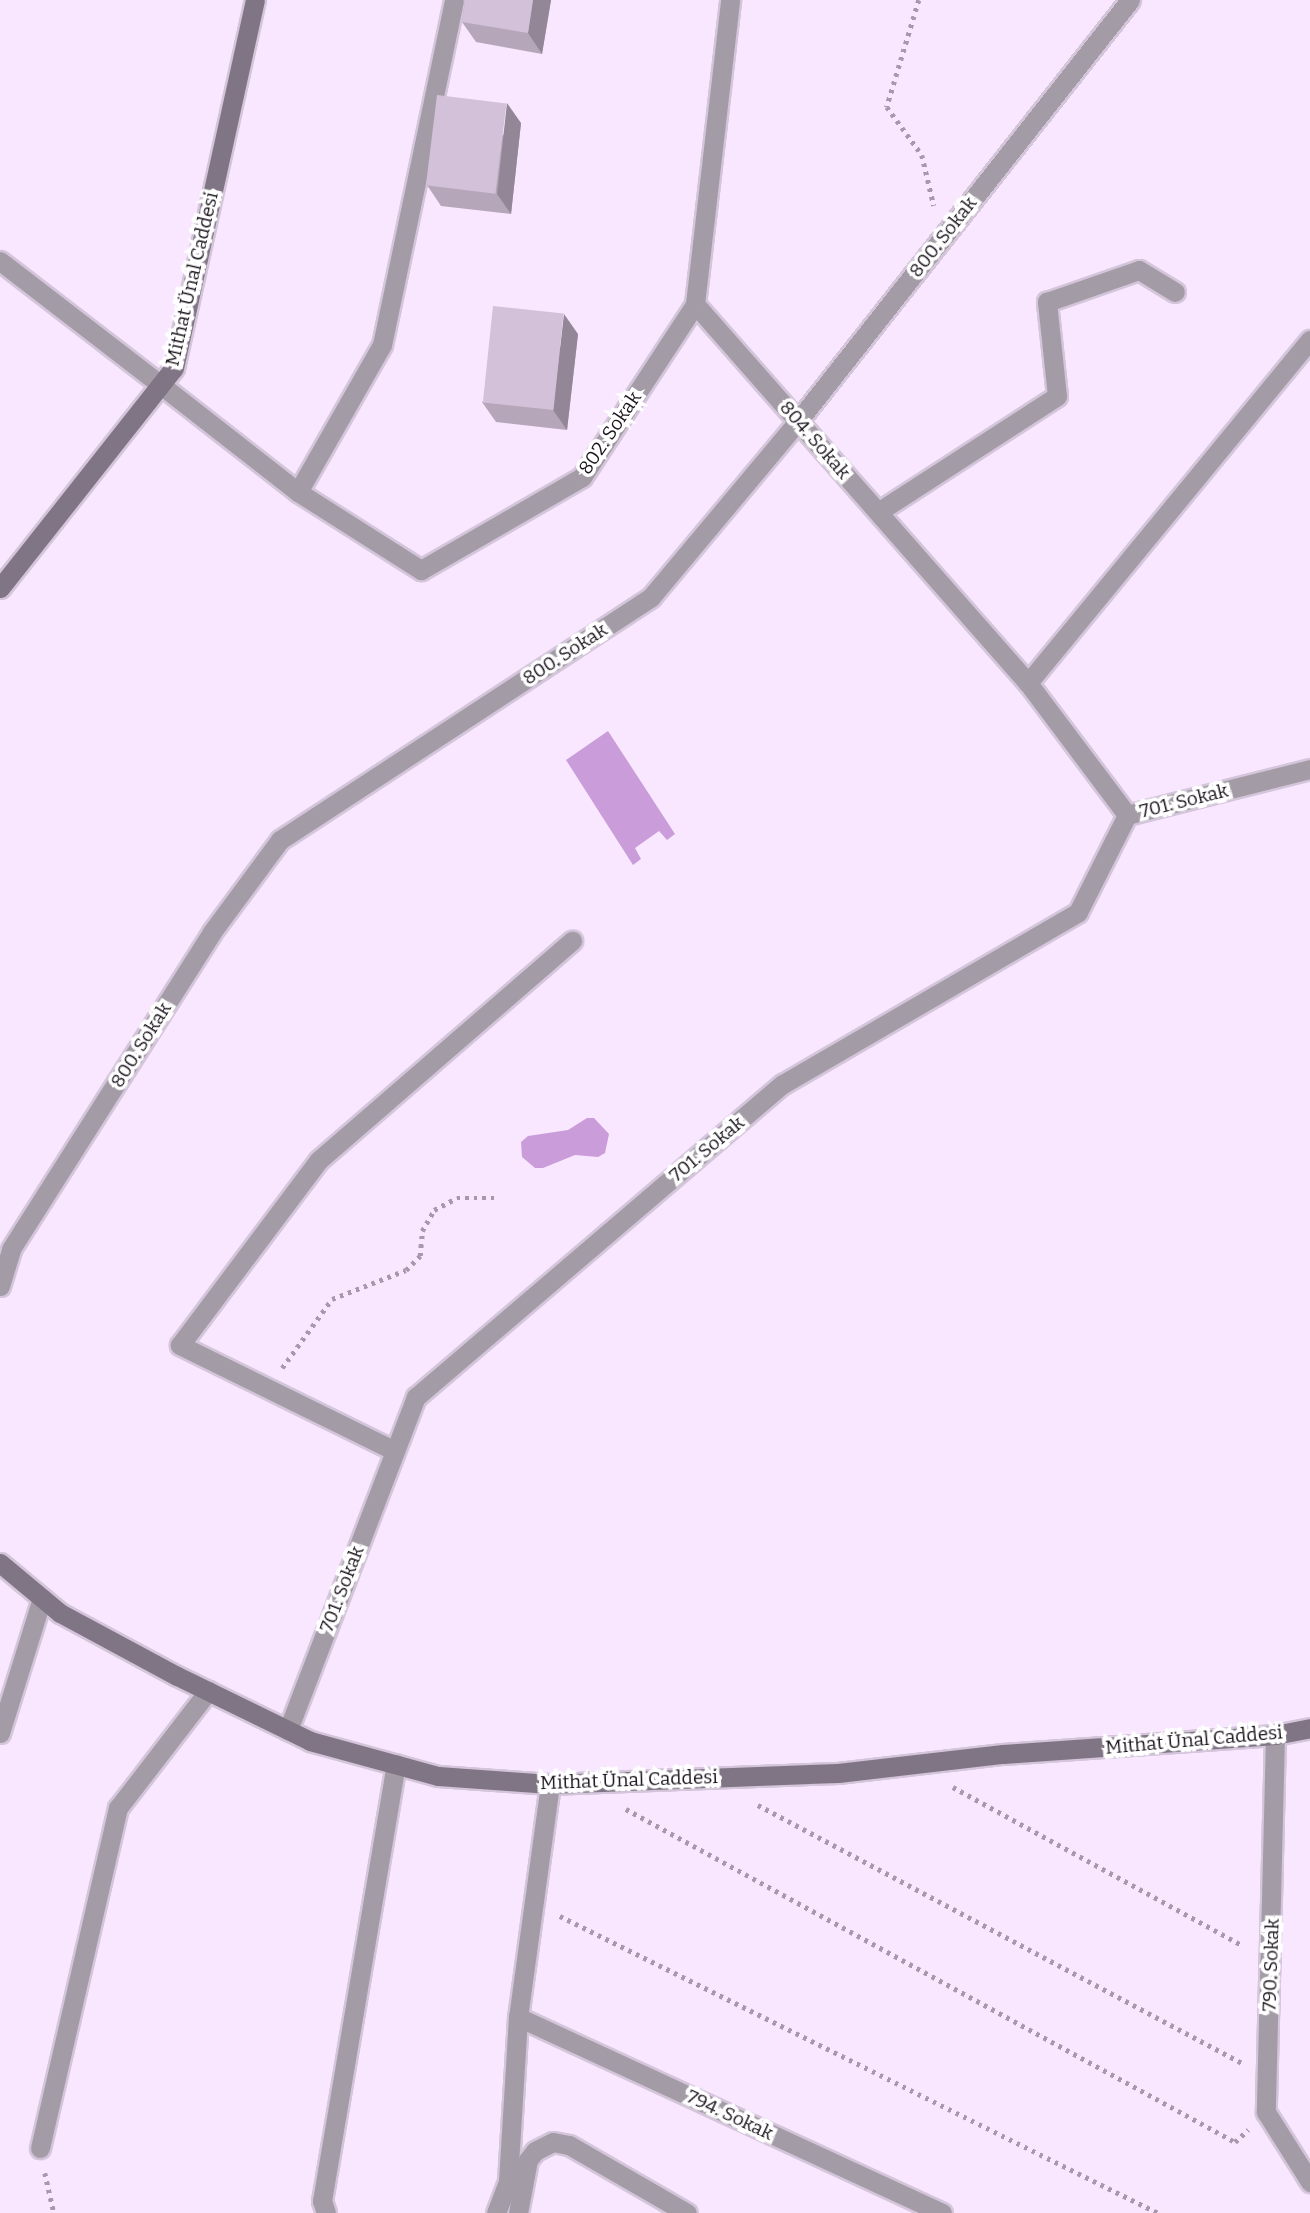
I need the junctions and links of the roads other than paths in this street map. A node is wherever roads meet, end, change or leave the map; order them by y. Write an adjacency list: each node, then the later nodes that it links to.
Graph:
1 (255, 0): 9 (main road, Mithat Ünal Caddesi)
2 (454, 0): 11 (street)
3 (730, 0): 7 (street)
4 (1130, 0): 10 (street, 800. Sokak)
5 (0, 261): 9 (street)
6 (1175, 292): 12 (street)
7 (695, 304): 10 (street, 804. Sokak); 11 (street, 802. Sokak)
8 (1310, 340): 14 (street)
9 (161, 385): 11 (street); 13 (main road, Mithat Ünal Caddesi)
10 (798, 421): 12 (street, 804. Sokak); 18 (street, 800. Sokak)
11 (298, 492)
12 (878, 512): 14 (street, 804. Sokak)
13 (0, 588)
14 (1028, 683): 16 (street, 804. Sokak)
15 (1310, 769): 16 (street, 701. Sokak)
16 (1127, 815): 19 (street, 701. Sokak)
17 (572, 941): 19 (street)
18 (0, 1286)
19 (395, 1451): 24 (street, 701. Sokak)
20 (0, 1563): 21 (main road, Mithat Ünal Caddesi)
21 (42, 1598): 22 (main road, Mithat Ünal Caddesi); 25 (street)
22 (208, 1691): 24 (main road, Mithat Ünal Caddesi); 30 (street)
23 (1310, 1728): 26 (main road, Mithat Ünal Caddesi)
24 (288, 1730): 27 (main road, Mithat Ünal Caddesi)
25 (0, 1733)
26 (1275, 1735): 28 (main road, Mithat Ünal Caddesi); 31 (street, 790. Sokak)
27 (396, 1764): 28 (main road, Mithat Ünal Caddesi); 32 (street)
28 (550, 1784): 29 (street)
29 (518, 2017): 33 (street); 36 (street, 794. Sokak)
30 (40, 2148)
31 (1310, 2182)
32 (326, 2213)
33 (496, 2213)
34 (519, 2213): 35 (street)
35 (687, 2213)
36 (942, 2213)

